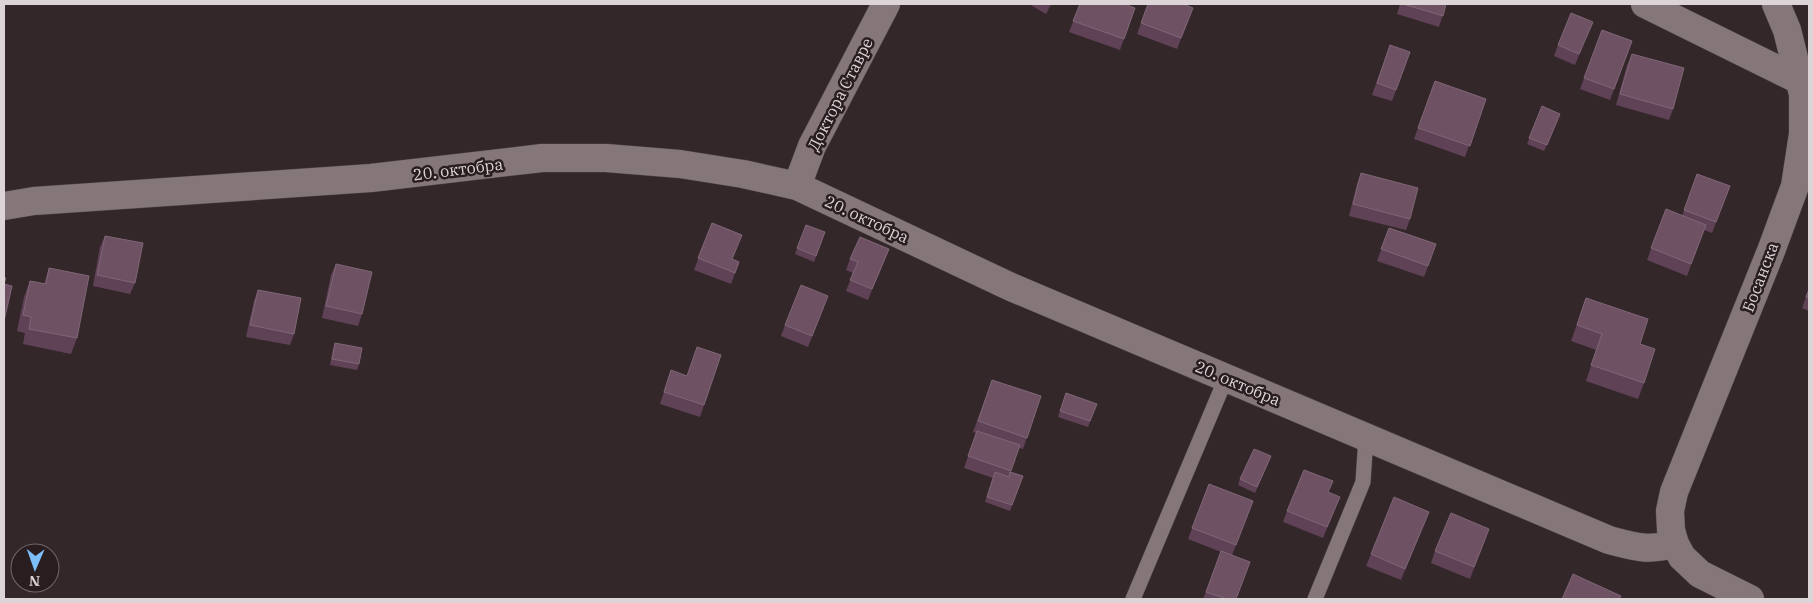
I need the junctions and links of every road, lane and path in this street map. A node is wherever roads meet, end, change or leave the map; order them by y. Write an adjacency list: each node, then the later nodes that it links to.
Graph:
1 (886, 4): 5 (street, Доктора Ставре)
2 (1646, 4): 4 (street)
3 (1776, 4): 4 (street, Босанска)
4 (1799, 80): 9 (street, Босанска)
5 (797, 186): 6 (street, 20. октобра); 7 (street, 20. октобра)
6 (4, 206)
7 (1226, 378): 8 (street, 20. октобра); 10 (lane)
8 (1366, 437): 9 (street, 20. октобра); 11 (lane)
9 (1675, 544): 12 (street)
10 (1133, 599)
11 (1315, 599)
12 (1750, 599)

